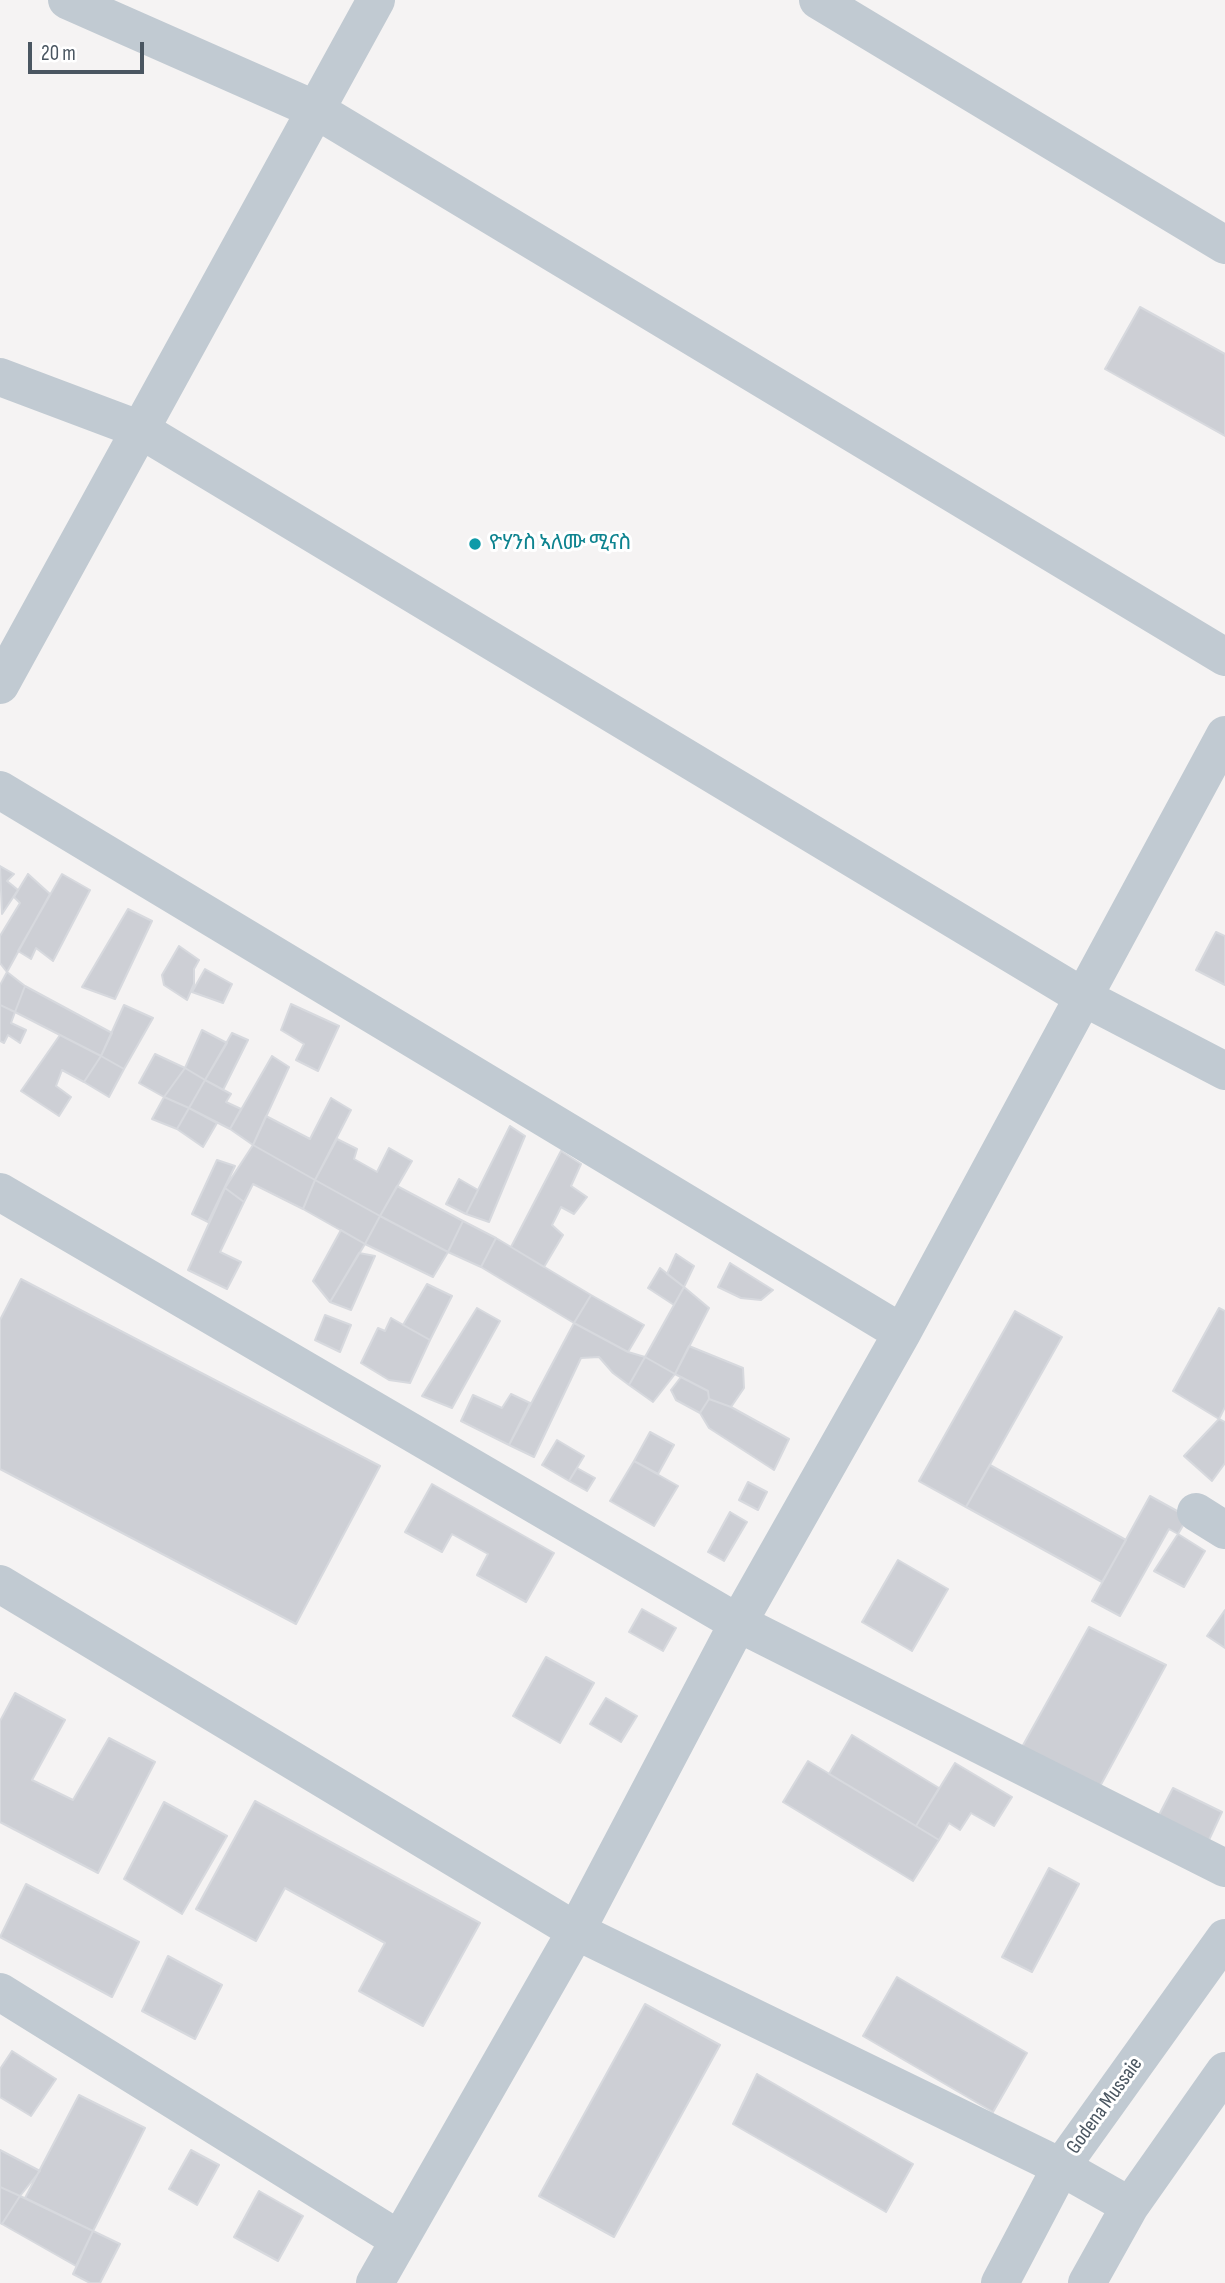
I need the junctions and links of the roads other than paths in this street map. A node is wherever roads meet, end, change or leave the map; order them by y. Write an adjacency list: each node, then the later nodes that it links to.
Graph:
1 (67, 0): 4 (street)
2 (376, 0): 4 (street)
3 (818, 0): 5 (street)
4 (316, 110): 7 (street); 8 (street)
5 (1225, 245)
6 (0, 377): 7 (street)
7 (141, 430): 9 (street); 12 (street)
8 (1225, 657)
9 (0, 685)
10 (1225, 735): 12 (street)
11 (0, 790): 15 (street)
12 (1085, 998): 13 (street); 15 (street)
13 (1225, 1071)
14 (0, 1192): 17 (street)
15 (902, 1334): 17 (street)
16 (0, 1584): 19 (street)
17 (738, 1623): 18 (street); 19 (street)
18 (1225, 1868)
19 (576, 1931): 23 (street); 25 (street)
20 (1225, 1938): 23 (street, Godena Mussaie)
21 (0, 1992): 25 (street)
22 (1225, 2071): 24 (street)
23 (1061, 2167): 24 (street); 27 (street, Godena Mussaie)
24 (1130, 2206): 28 (street)
25 (398, 2239): 26 (street)
26 (375, 2283)
27 (1000, 2283)
28 (1087, 2283)

